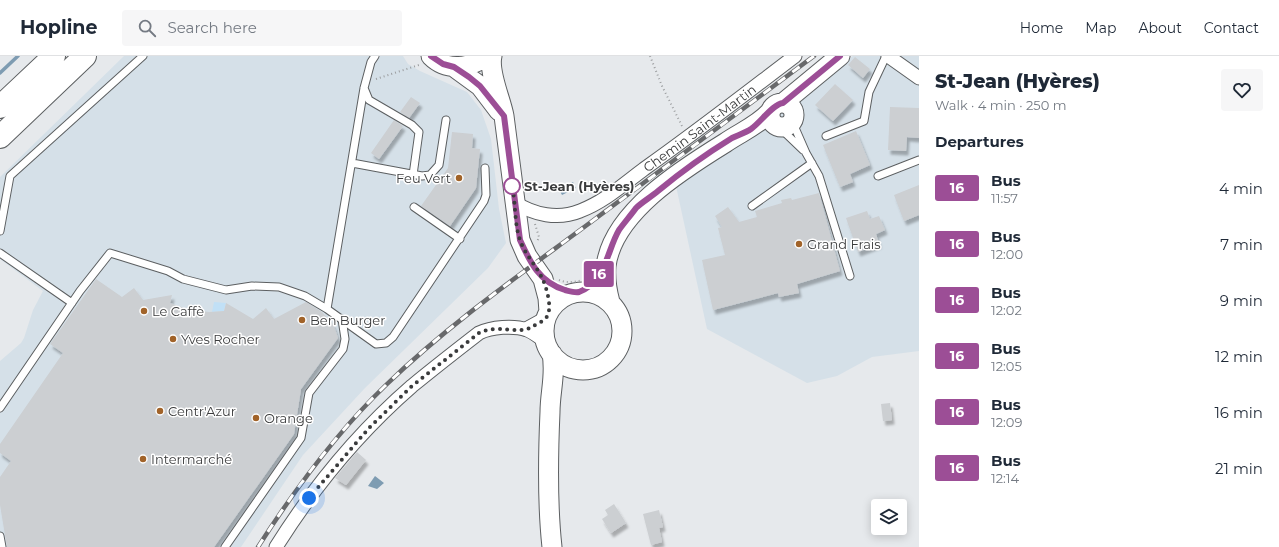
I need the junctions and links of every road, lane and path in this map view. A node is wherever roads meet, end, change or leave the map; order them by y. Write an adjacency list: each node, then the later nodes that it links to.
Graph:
1 (54, 56): 16 (highway)
2 (85, 56): 21 (highway)
3 (143, 56): 34 (lane)
4 (375, 56): 13 (lane)
5 (487, 56): 12 (main road)
6 (492, 56): 17 (main road)
7 (650, 56): 22 (path)
8 (795, 56): 22 (street, Chemin Saint-Martin)
9 (840, 56): 18 (main road)
10 (887, 56): 14 (street); 20 (lane)
11 (427, 60): 12 (main road); 13 (path)
12 (454, 67): 17 (main road)
13 (367, 77): 15 (lane)
14 (919, 78)
15 (364, 88): 25 (lane); 28 (lane)
16 (0, 107)
17 (504, 116): 30 (main road)
18 (782, 117): 23 (lane); 23 (lane); 38 (main road)
19 (446, 120): 28 (lane)
20 (826, 136)
21 (0, 137)
22 (688, 138): 33 (street, Chemin Saint-Martin)
23 (806, 153): 26 (lane)
24 (919, 160): 29 (lane)
25 (352, 163): 28 (lane); 44 (lane)
26 (812, 164): 31 (lane); 39 (lane)
27 (485, 168): 35 (lane)
28 (413, 175)
29 (878, 176)
30 (514, 202): 33 (street, Chemin Saint-Martin); 40 (main road)
31 (752, 206)
32 (414, 207): 35 (lane)
33 (532, 212): 36 (path)
34 (0, 231)
35 (460, 239): 46 (lane)
36 (535, 245)
37 (0, 252): 43 (lane)
38 (601, 272): 40 (path); 41 (main road); 42 (main road)
39 (850, 276)
40 (548, 278): 41 (main road); 45 (main road)
41 (577, 292): 42 (main road); 45 (main road)
42 (610, 302): 49 (main road)
43 (72, 303): 44 (lane); 50 (lane)
44 (327, 309): 46 (lane)
45 (548, 315): 47 (street); 48 (main road)
46 (342, 319): 54 (lane)
47 (526, 329): 48 (street); 55 (street)
48 (549, 348): 49 (main road); 51 (main road)
49 (580, 370): 51 (main road)
50 (0, 408)
51 (549, 423): 56 (main road)
52 (0, 536): 53 (lane)
53 (2, 547)
54 (225, 547)
55 (276, 547)
56 (552, 547)

